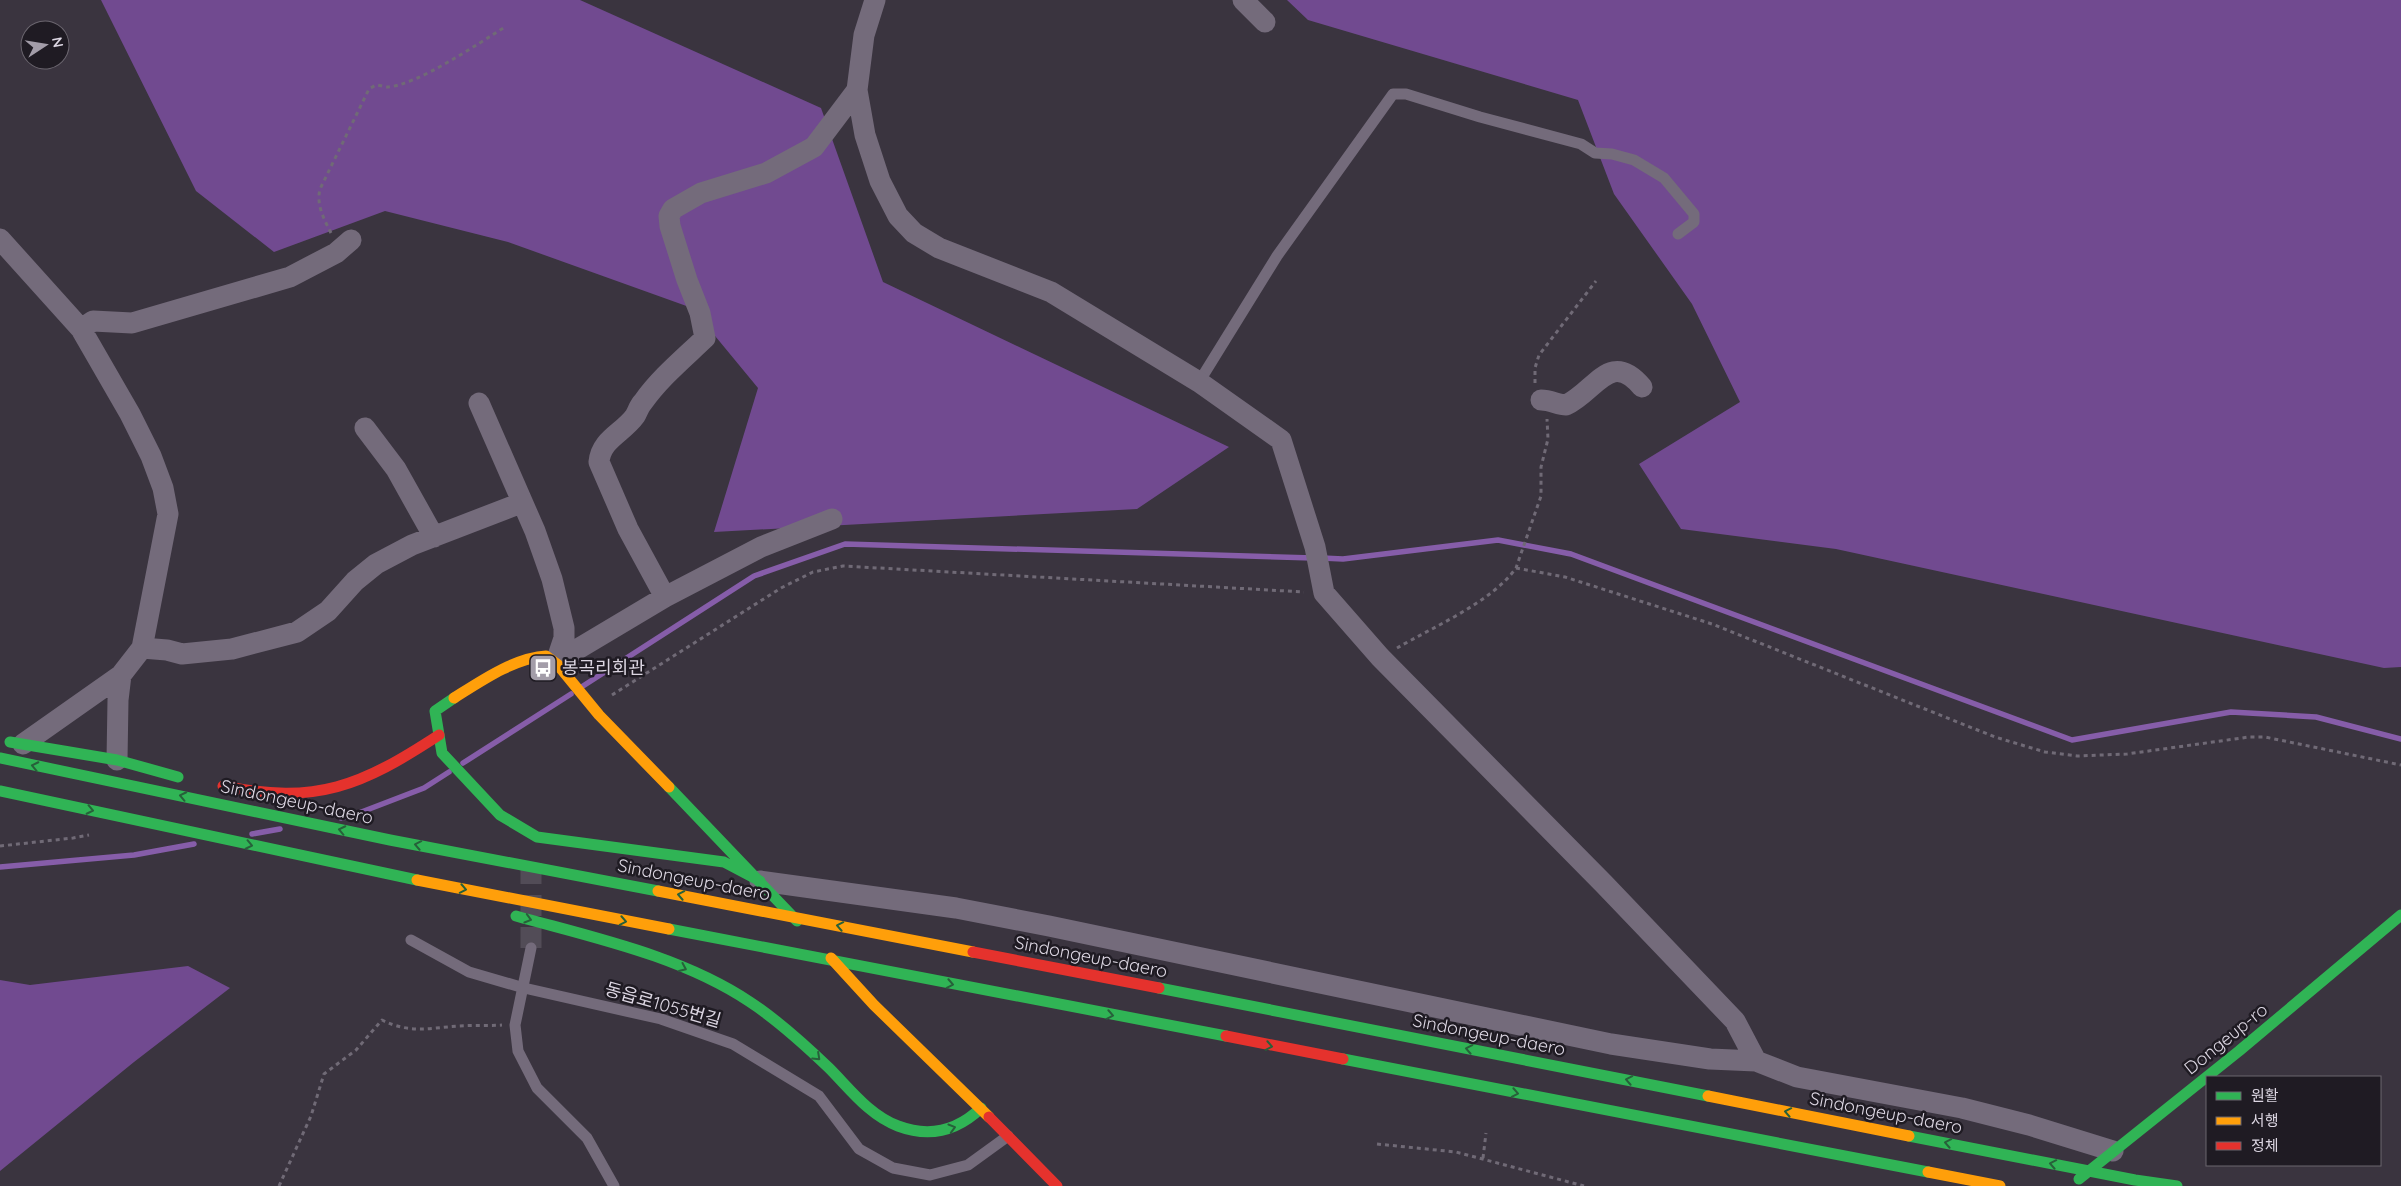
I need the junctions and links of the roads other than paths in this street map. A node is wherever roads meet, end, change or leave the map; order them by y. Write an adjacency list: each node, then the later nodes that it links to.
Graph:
1 (875, 0): 4 (street)
2 (1243, 0): 3 (street)
3 (1265, 22)
4 (857, 90): 9 (street); 17 (street)
5 (1678, 234): 9 (lane)
6 (0, 239): 8 (street)
7 (344, 246): 8 (street)
8 (81, 329): 18 (street)
9 (1199, 382): 41 (street)
10 (1642, 387): 11 (street)
11 (1541, 400)
12 (479, 404): 14 (street)
13 (365, 428): 16 (street)
14 (521, 503): 16 (street); 19 (street)
15 (832, 520): 17 (street)
16 (434, 537): 18 (street)
17 (665, 598): 19 (street)
18 (142, 648): 20 (street)
19 (559, 667): 21 (main road); 32 (main road)
20 (121, 675): 23 (street); 25 (street)
21 (440, 735): 27 (main road); 29 (main road)
22 (0, 740): 23 (main road)
23 (23, 744): 25 (main road)
24 (0, 758): 51 (main road, Sindongeup-daero, one-way to 24)
25 (117, 760): 26 (main road)
26 (192, 780)
27 (211, 784)
28 (0, 791): 31 (main road, one-way to 31)
29 (537, 837): 30 (street); 32 (main road)
30 (531, 860)
31 (330, 863): 33 (main road); 49 (main road, one-way to 49)
32 (760, 881): 36 (main road); 41 (street)
33 (462, 901)
34 (500, 912): 44 (main road, one-way to 44)
35 (2401, 915): 42 (main road, Dongeup-ro)
36 (807, 932)
37 (411, 940): 40 (lane, 동읍로1055번길)
38 (820, 947): 44 (main road)
39 (531, 948): 40 (lane)
40 (524, 988): 45 (lane, 동읍로1055번길); 47 (lane)
41 (1756, 1061): 46 (street)
42 (2208, 1076)
43 (2206, 1077): 46 (main road, Dongeup-ro)
44 (981, 1108): 45 (main road)
45 (1008, 1136): 48 (main road)
46 (2113, 1151): 50 (main road, Dongeup-ro)
47 (614, 1186)
48 (1057, 1186)
49 (2000, 1186)
50 (2070, 1186)
51 (2177, 1186)

